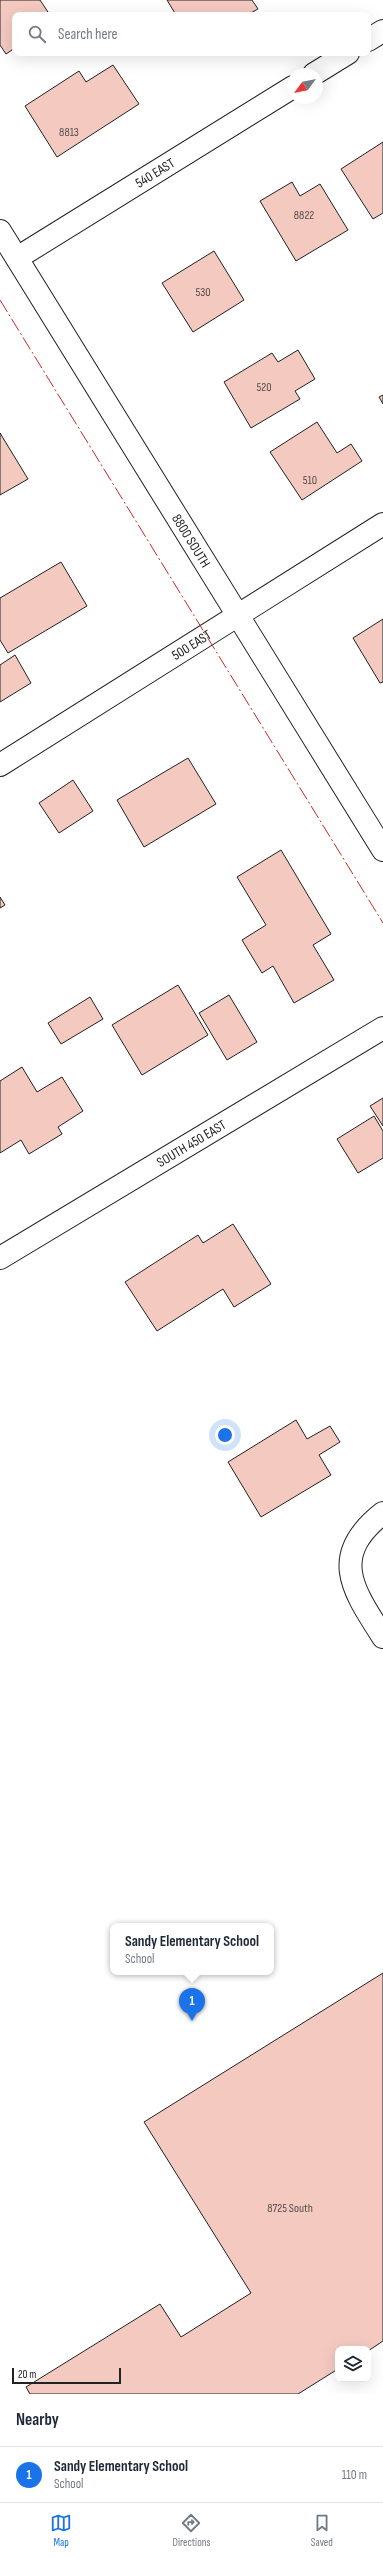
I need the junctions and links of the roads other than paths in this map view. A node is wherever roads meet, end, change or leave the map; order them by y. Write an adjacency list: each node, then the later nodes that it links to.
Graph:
1 (383, 31): 2 (street)
2 (371, 38)
3 (343, 56): 4 (street)
4 (323, 68)
5 (287, 91): 7 (street, 540 EAST)
6 (0, 231): 7 (street, 8800 SOUTH)
7 (17, 258): 9 (street, 8800 SOUTH)
8 (383, 524): 9 (street, 500 EAST)
9 (238, 616): 10 (street, 500 EAST); 11 (street, 8800 SOUTH)
10 (0, 765)
11 (383, 850)
12 (383, 1028): 13 (street, SOUTH 450 EAST)
13 (0, 1258)
14 (383, 1513): 15 (street)
15 (383, 1637)

